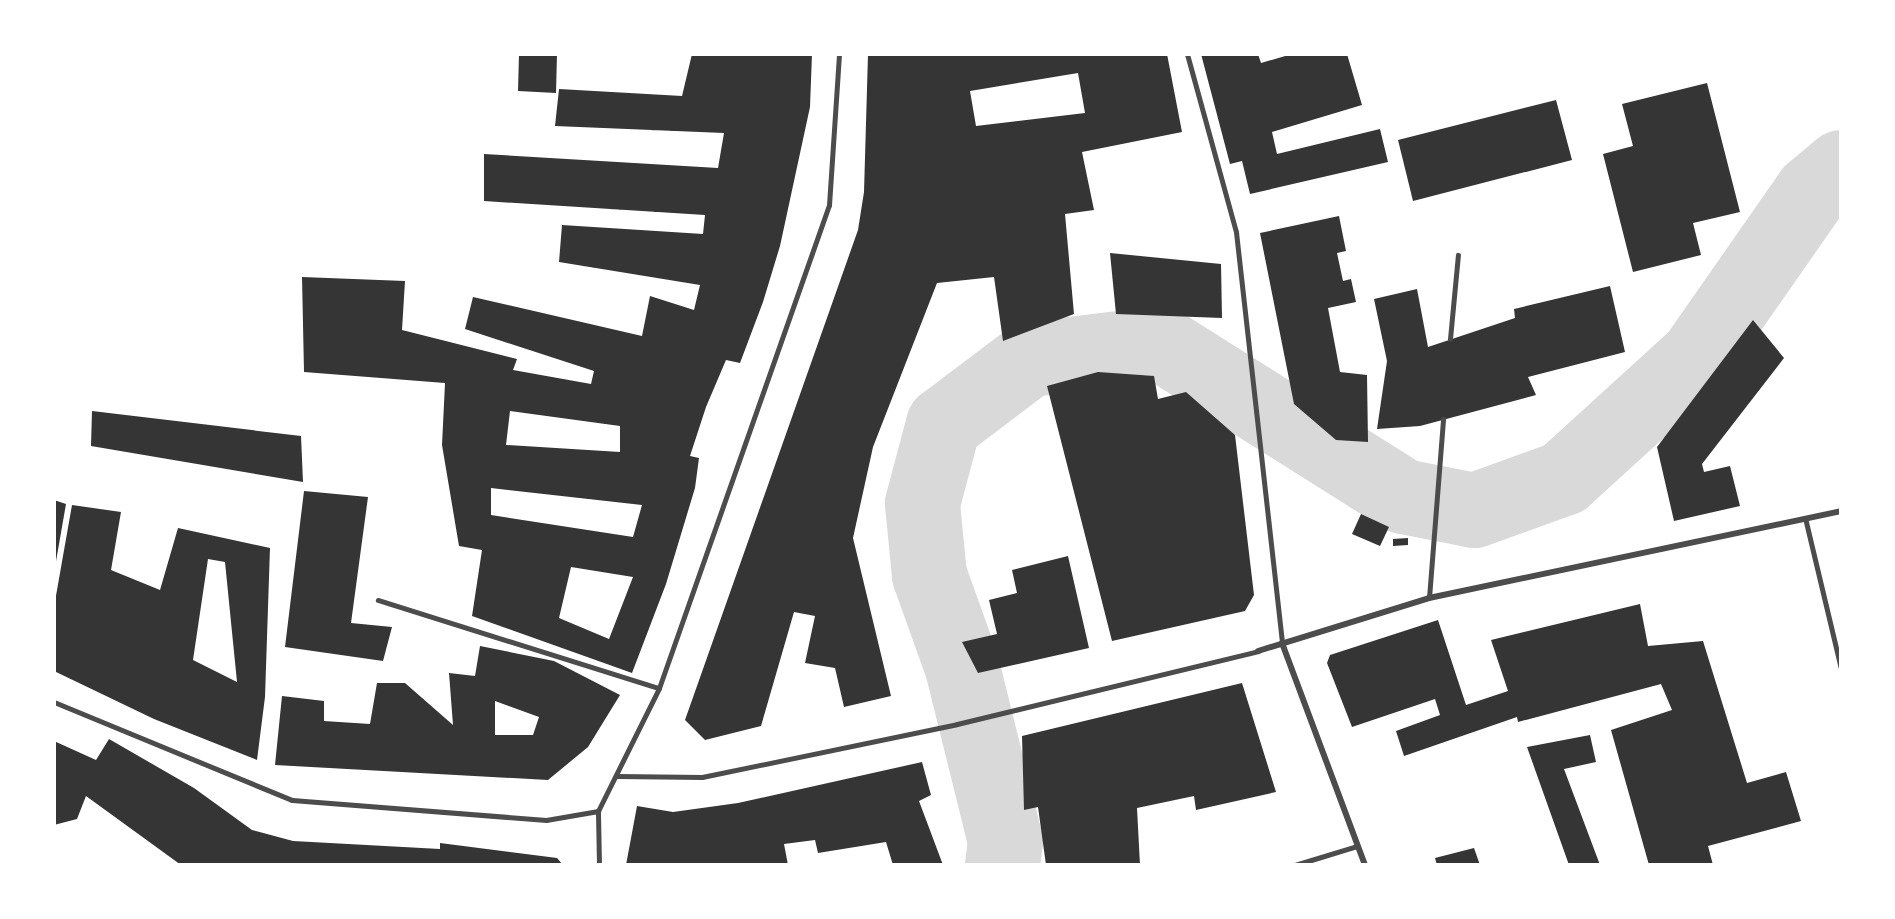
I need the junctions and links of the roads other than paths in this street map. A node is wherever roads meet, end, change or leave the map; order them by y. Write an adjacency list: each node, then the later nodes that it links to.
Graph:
1 (839, 54): 13 (street)
2 (1187, 54): 10 (street)
3 (1458, 255): 4 (lane)
4 (1450, 339)
5 (1443, 420): 8 (lane)
6 (1841, 511): 7 (street)
7 (1806, 520): 8 (street); 12 (lane)
8 (1429, 598): 10 (street)
9 (378, 600): 13 (lane)
10 (1282, 643): 11 (street); 17 (street)
11 (1258, 651): 15 (street)
12 (1841, 667)
13 (660, 688): 15 (street)
14 (54, 702): 16 (street)
15 (617, 776): 16 (street)
16 (598, 811): 18 (street)
17 (1357, 846): 19 (lane); 20 (street)
18 (599, 865)
19 (1295, 865)
20 (1365, 865)

